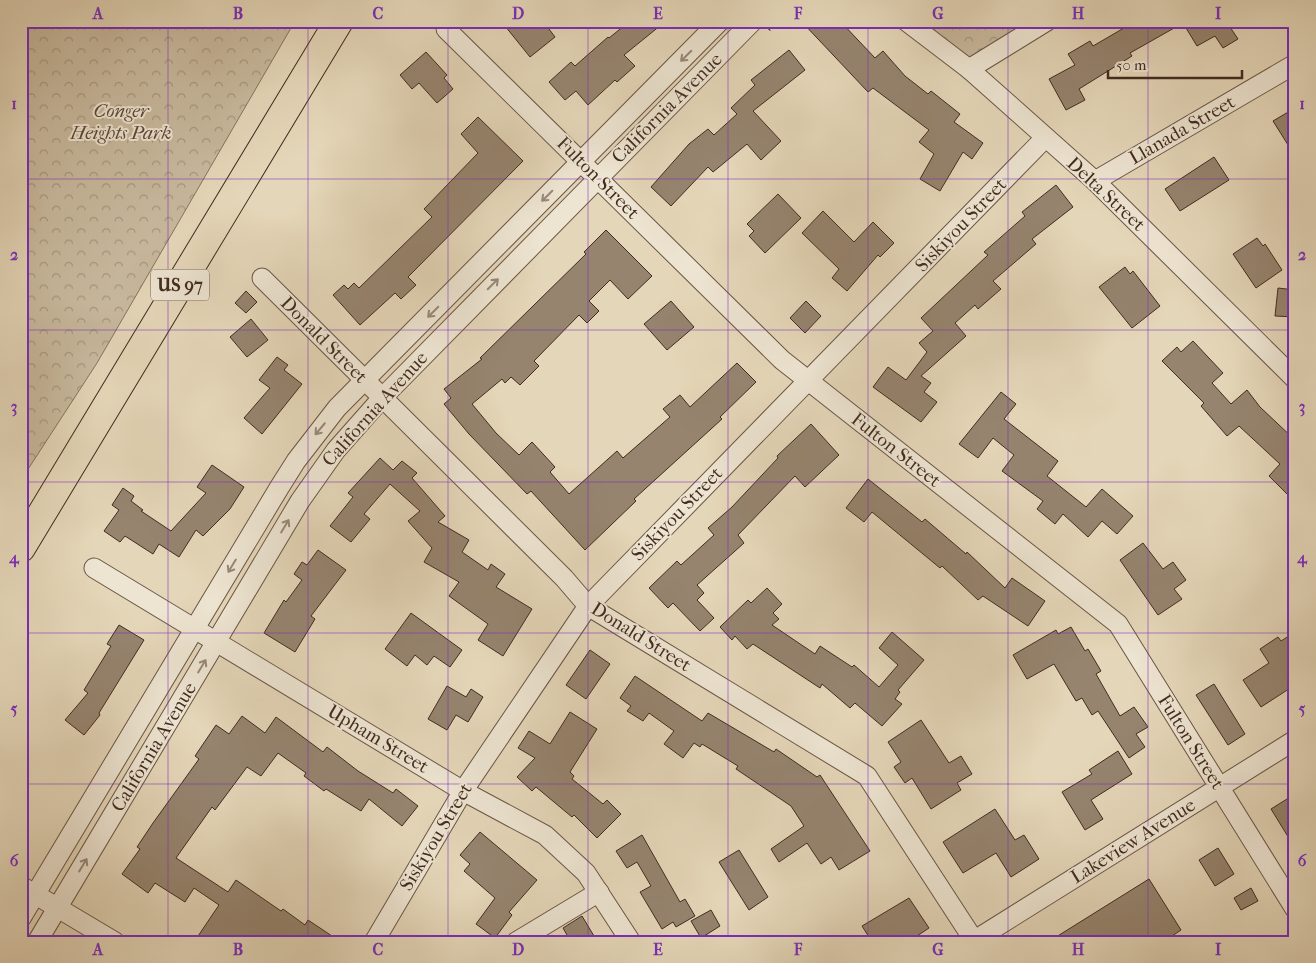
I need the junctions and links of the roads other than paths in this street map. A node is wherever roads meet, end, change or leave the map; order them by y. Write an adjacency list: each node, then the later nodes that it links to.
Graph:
1 (339, 21): 18 (highway, US 97)
2 (720, 21): 10 (street, California Avenue, one-way to 10)
3 (906, 21): 8 (street, Delta Street)
4 (1047, 21): 8 (street)
5 (760, 27): 11 (street, California Avenue)
6 (446, 29): 10 (street, Fulton Street)
7 (1295, 64): 12 (street, Llanada Street)
8 (969, 69): 9 (street, Delta Street)
9 (1046, 138): 12 (street, Delta Street); 16 (street, Siskiyou Street)
10 (581, 162): 11 (street, Fulton Street); 15 (street, California Avenue, one-way to 15)
11 (598, 178): 16 (street, Fulton Street); 17 (street, California Avenue, one-way to 11)
12 (1095, 181): 14 (street, Delta Street)
13 (262, 278): 15 (street, Donald Street)
14 (1295, 379)
15 (365, 380): 17 (street, Donald Street); 21 (street, California Avenue, one-way to 21)
16 (808, 381): 20 (street, Siskiyou Street); 24 (street, Fulton Street)
17 (382, 398): 20 (street, Donald Street); 22 (street, California Avenue, one-way to 17)
18 (21, 548)
19 (94, 568): 21 (street, Upham Street)
20 (588, 606): 25 (street, Siskiyou Street); 31 (street, Donald Street)
21 (195, 628): 22 (street, Upham Street); 26 (street, California Avenue)
22 (217, 642): 25 (street, Upham Street); 28 (street, California Avenue, one-way to 22)
23 (1295, 740): 24 (street, Lakeview Avenue)
24 (1218, 787): 29 (street, Fulton Street); 31 (street, Lakeview Avenue)
25 (463, 791): 27 (street, Upham Street); 34 (street, Siskiyou Street)
26 (28, 890): 28 (street); 30 (street, California Avenue)
27 (599, 892): 35 (street); 36 (street, Upham Street)
28 (58, 907): 32 (street, California Avenue); 33 (street)
29 (1295, 909)
30 (21, 918)
31 (973, 941)
32 (37, 942)
33 (115, 942)
34 (374, 942)
35 (516, 942)
36 (631, 942)

